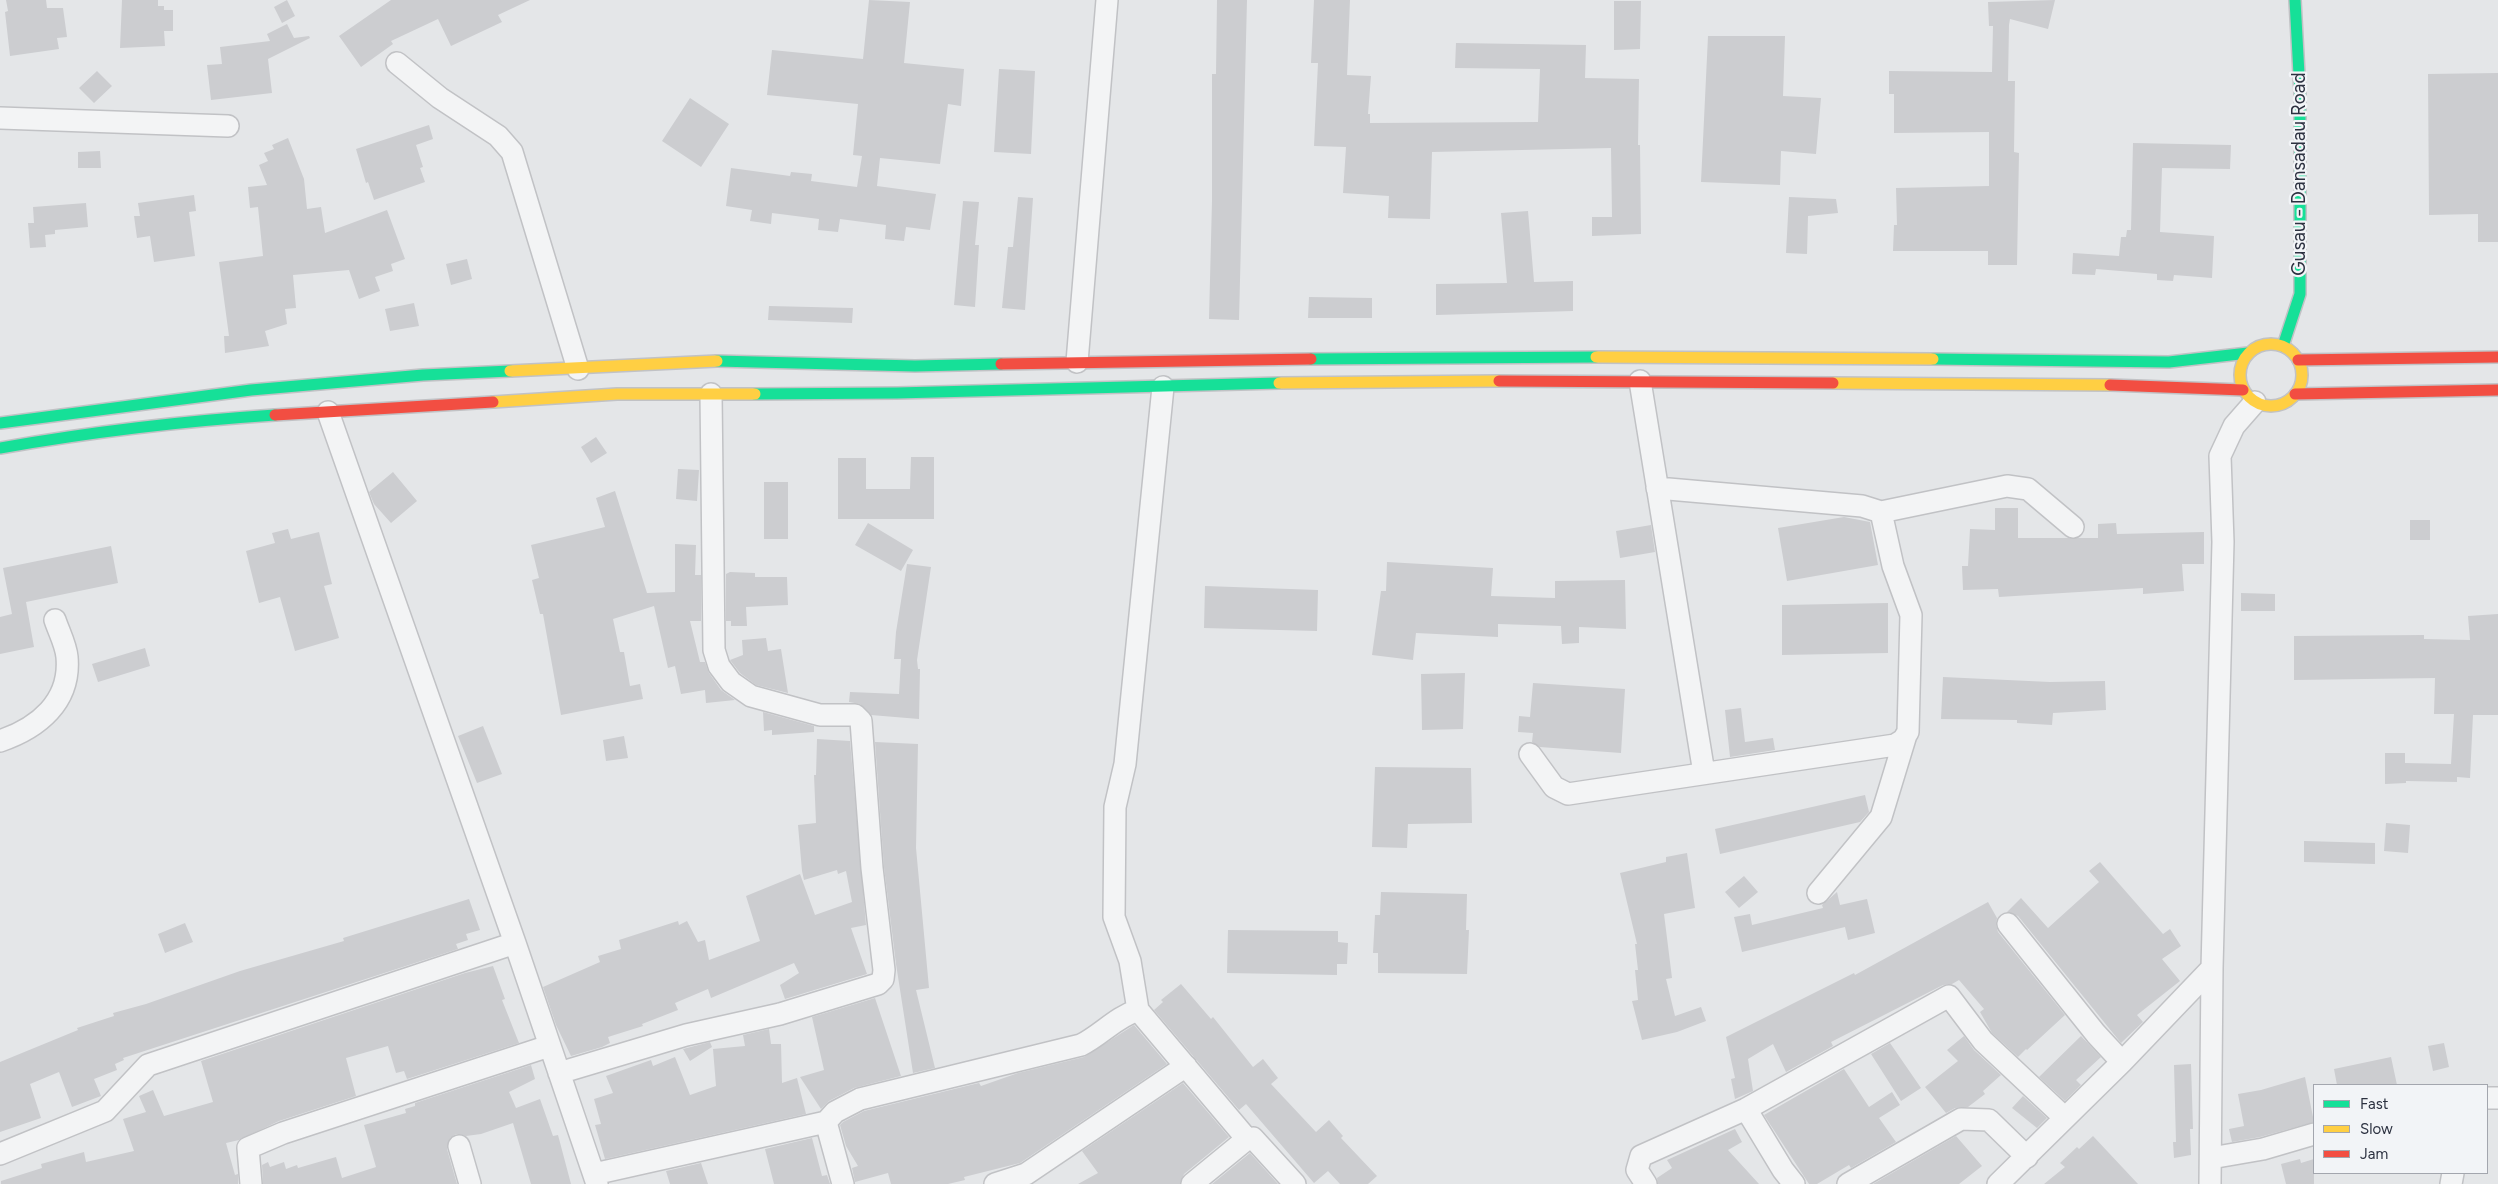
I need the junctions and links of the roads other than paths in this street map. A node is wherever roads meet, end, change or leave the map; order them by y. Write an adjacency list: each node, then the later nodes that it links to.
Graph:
1 (1108, 0): 10 (street)
2 (2296, 0): 6 (main road, Gusau - Dansadau Road)
3 (397, 63): 11 (street)
4 (0, 118): 5 (street)
5 (228, 126)
6 (2283, 346): 7 (main road); 9 (main road)
7 (2248, 353): 10 (main road); 17 (main road)
8 (2498, 357): 9 (main road)
9 (2298, 360): 16 (main road)
10 (1077, 362): 11 (main road)
11 (578, 368): 19 (main road)
12 (1640, 381): 13 (main road); 17 (main road); 21 (street)
13 (1163, 387): 15 (main road); 33 (street)
14 (2498, 390): 16 (main road)
15 (712, 394): 18 (main road); 37 (street)
16 (2295, 394): 17 (main road)
17 (2249, 396): 32 (street)
18 (328, 412): 20 (main road); 31 (street)
19 (0, 423)
20 (0, 448)
21 (1657, 488): 22 (street); 28 (street)
22 (1881, 512): 23 (street); 25 (street)
23 (2073, 527)
24 (55, 620): 26 (street)
25 (1906, 735): 28 (street); 29 (street)
26 (0, 741)
27 (1530, 754): 28 (street)
28 (1704, 773)
29 (1818, 893)
30 (2008, 924): 35 (street)
31 (515, 944): 34 (street); 44 (street)
32 (2212, 968): 35 (street); 46 (street)
33 (1138, 1010): 36 (street); 40 (street)
34 (549, 1046): 37 (street); 48 (street)
35 (2122, 1062): 39 (street)
36 (1186, 1066): 42 (street); 51 (street)
37 (559, 1073): 47 (street)
38 (1746, 1109): 39 (street); 54 (street); 55 (street)
39 (2065, 1118): 45 (street)
40 (826, 1122): 47 (street); 50 (street)
41 (2313, 1134): 46 (street)
42 (1246, 1139): 52 (street); 53 (street)
43 (459, 1146): 49 (street)
44 (0, 1154)
45 (2027, 1157): 56 (street); 57 (street)
46 (2211, 1158): 58 (street)
47 (596, 1179)
48 (251, 1184)
49 (470, 1184)
50 (843, 1184)
51 (995, 1184)
52 (1192, 1184)
53 (1295, 1184)
54 (1646, 1184)
55 (1794, 1184)
56 (1848, 1184)
57 (1998, 1184)
58 (2210, 1184)

